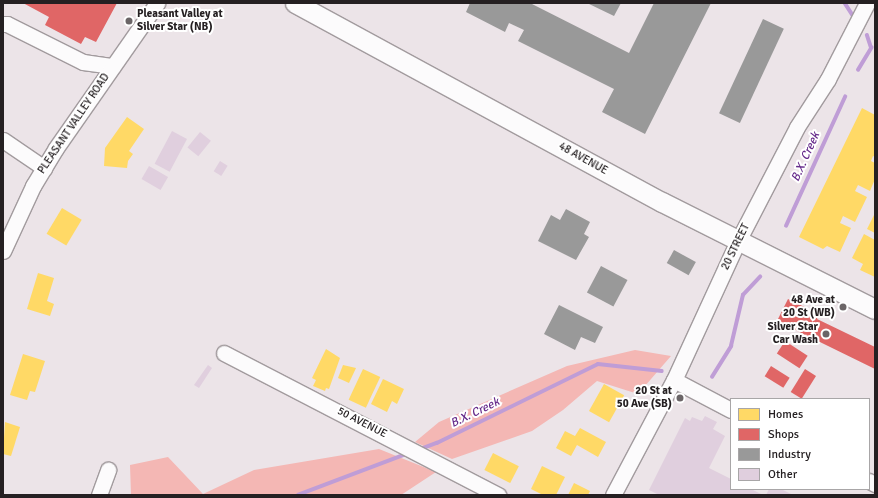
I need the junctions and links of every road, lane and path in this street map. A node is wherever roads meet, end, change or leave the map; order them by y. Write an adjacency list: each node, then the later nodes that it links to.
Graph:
1 (157, 3): 7 (street, PLEASANT VALLEY ROAD)
2 (295, 3): 5 (main road, 48 AVENUE)
3 (304, 3): 5 (main road)
4 (866, 3): 10 (street, 20 STREET)
5 (328, 20): 10 (main road, 48 AVENUE)
6 (3, 24): 7 (street)
7 (113, 66): 9 (street, PLEASANT VALLEY ROAD)
8 (3, 140): 9 (street)
9 (44, 168): 11 (street, PLEASANT VALLEY ROAD)
10 (738, 241): 12 (main road, 48 AVENUE); 14 (street, 20 STREET)
11 (3, 251)
12 (875, 310)
13 (224, 353): 18 (street, 50 AVENUE)
14 (674, 380): 15 (street); 19 (street, 20 STREET)
15 (730, 409)
16 (108, 470): 17 (street)
17 (99, 495)
18 (498, 495)
19 (613, 495)

